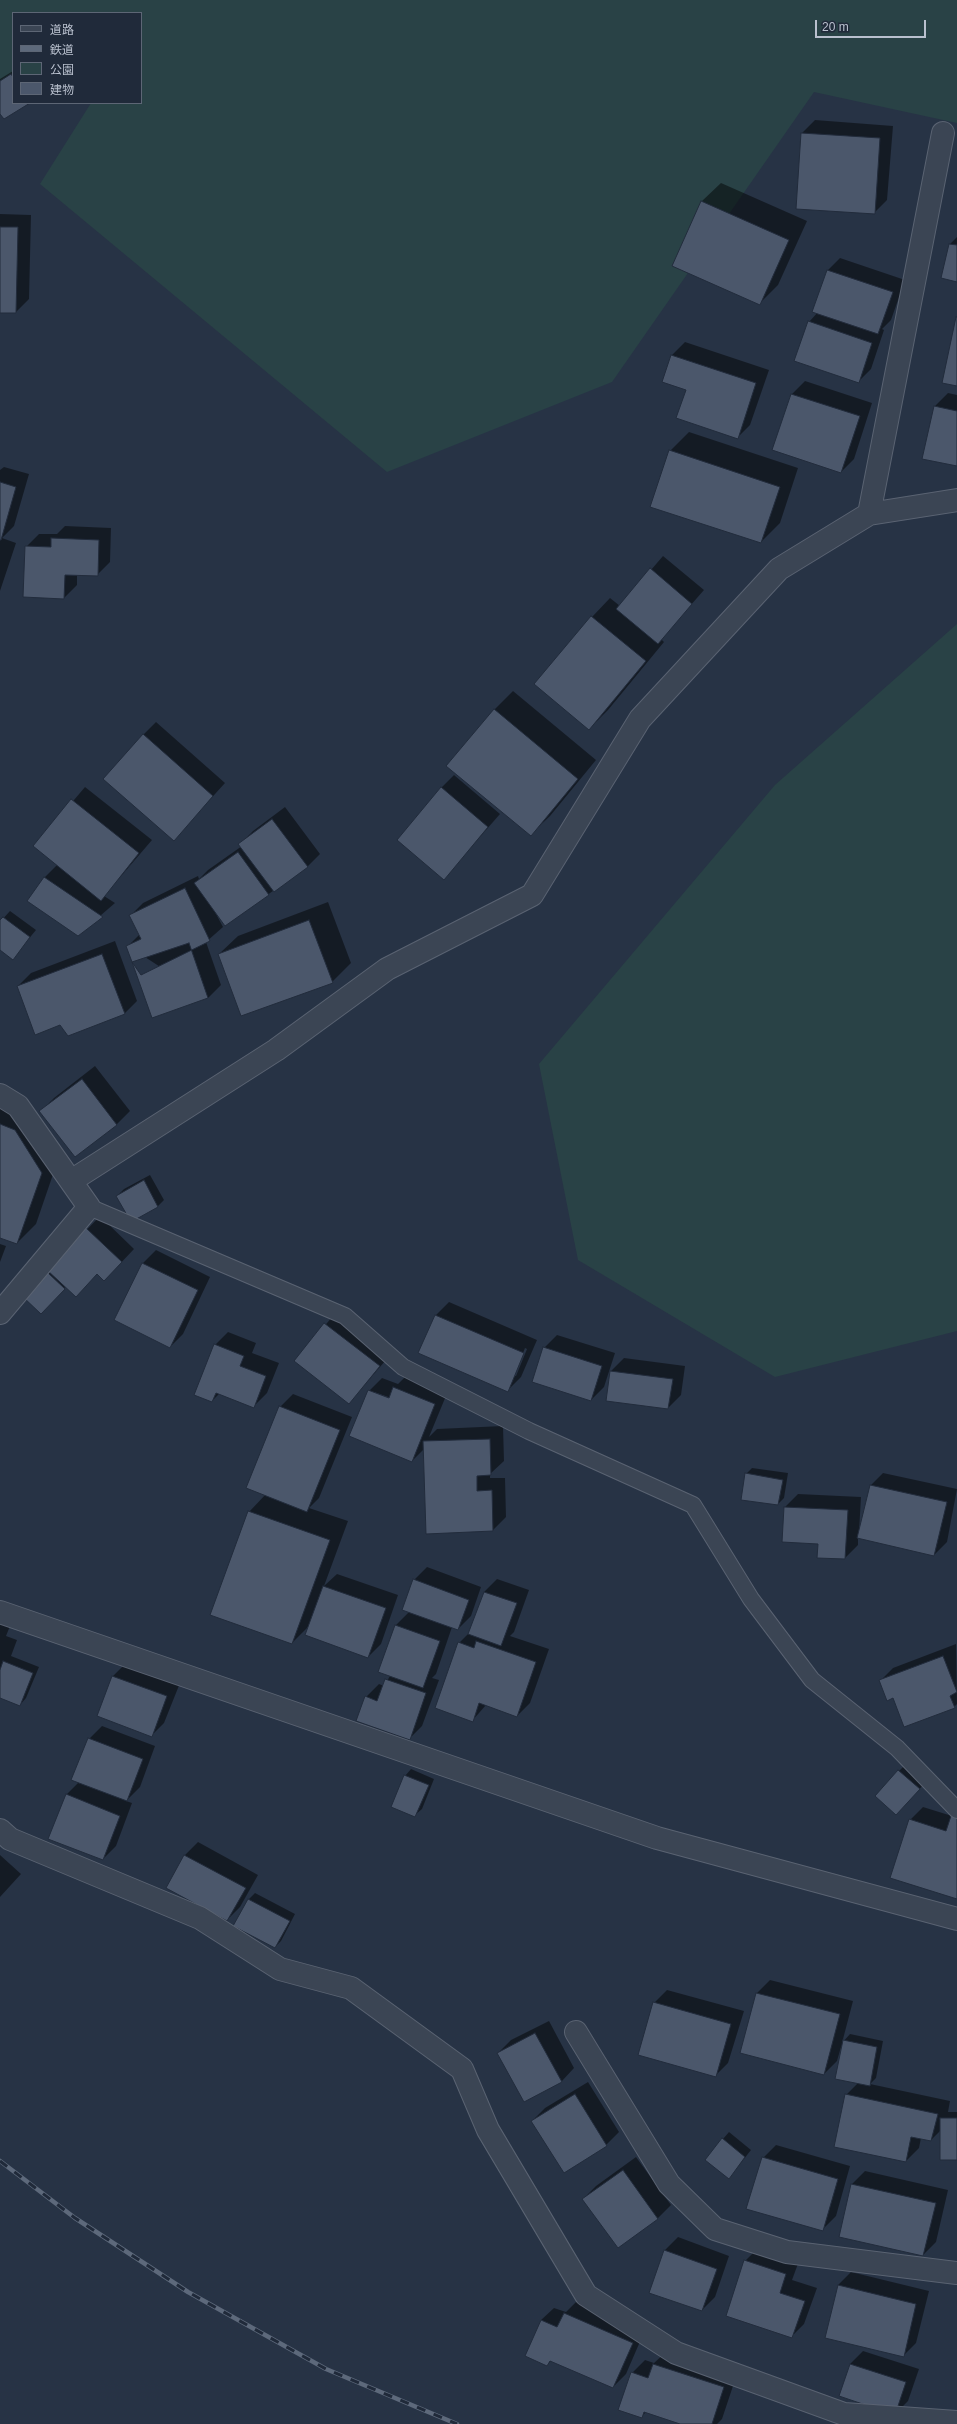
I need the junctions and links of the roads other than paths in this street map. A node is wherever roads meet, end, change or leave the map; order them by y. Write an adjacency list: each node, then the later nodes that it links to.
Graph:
1 (943, 133): 3 (street)
2 (957, 500): 3 (street)
3 (869, 514): 5 (street)
4 (0, 1095): 5 (street)
5 (71, 1181): 6 (street)
6 (89, 1207): 7 (street); 9 (lane)
7 (0, 1313)
8 (0, 1612): 11 (street)
9 (957, 1810)
10 (0, 1830): 14 (street)
11 (957, 1919)
12 (576, 2032): 13 (street)
13 (957, 2273)
14 (957, 2422)

